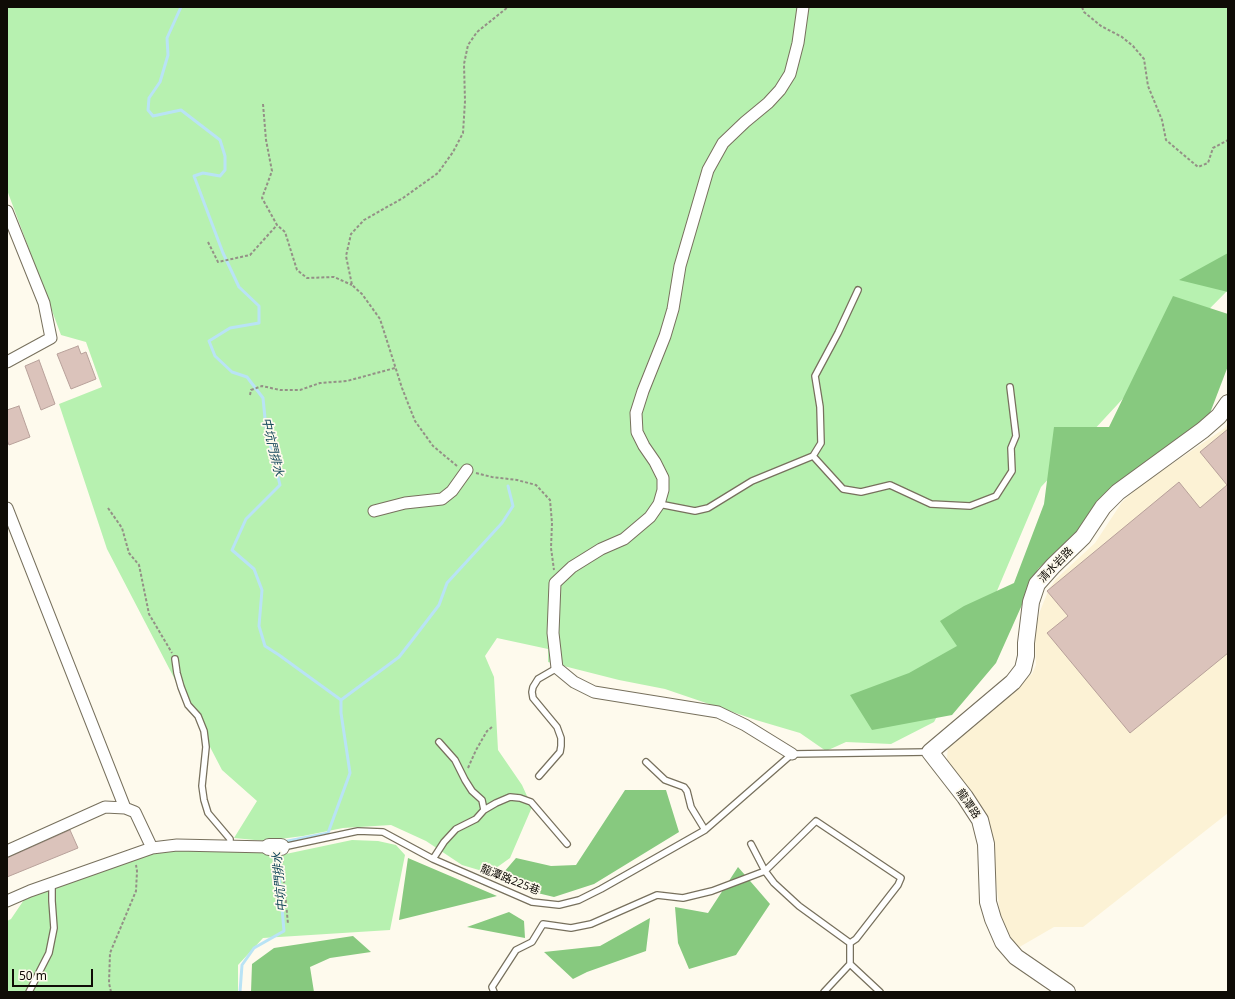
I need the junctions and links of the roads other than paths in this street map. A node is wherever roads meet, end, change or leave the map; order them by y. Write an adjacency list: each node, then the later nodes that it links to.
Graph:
1 (803, 7): 9 (street)
2 (7, 211): 4 (street)
3 (858, 290): 7 (lane)
4 (7, 361)
5 (1010, 387): 7 (lane)
6 (1228, 403): 15 (street, 清水岩路)
7 (814, 456): 9 (lane)
8 (467, 470): 11 (street)
9 (660, 504): 13 (street)
10 (7, 508): 19 (street)
11 (374, 511)
12 (175, 659): 24 (lane)
13 (557, 668): 16 (street); 18 (lane)
14 (439, 742): 20 (lane)
15 (930, 752): 16 (lane); 38 (street, 龍潭路)
16 (792, 754): 21 (lane, 龍潭路225巷)
17 (646, 762): 21 (lane)
18 (539, 776)
19 (125, 808): 26 (street); 27 (street)
20 (484, 810): 22 (lane); 28 (lane)
21 (705, 830): 28 (lane, 龍潭路225巷)
22 (567, 844)
23 (752, 844): 29 (lane)
24 (230, 847): 25 (street); 26 (street)
25 (275, 847): 28 (lane, 龍潭路225巷)
26 (152, 848): 30 (street)
27 (7, 851)
28 (433, 859)
29 (765, 871): 32 (lane); 32 (lane); 35 (lane)
30 (52, 883): 31 (street); 34 (lane)
31 (7, 901)
32 (850, 943): 33 (lane)
33 (850, 964): 36 (lane); 37 (lane)
34 (28, 992)
35 (494, 992)
36 (824, 992)
37 (880, 992)
38 (1067, 992)

